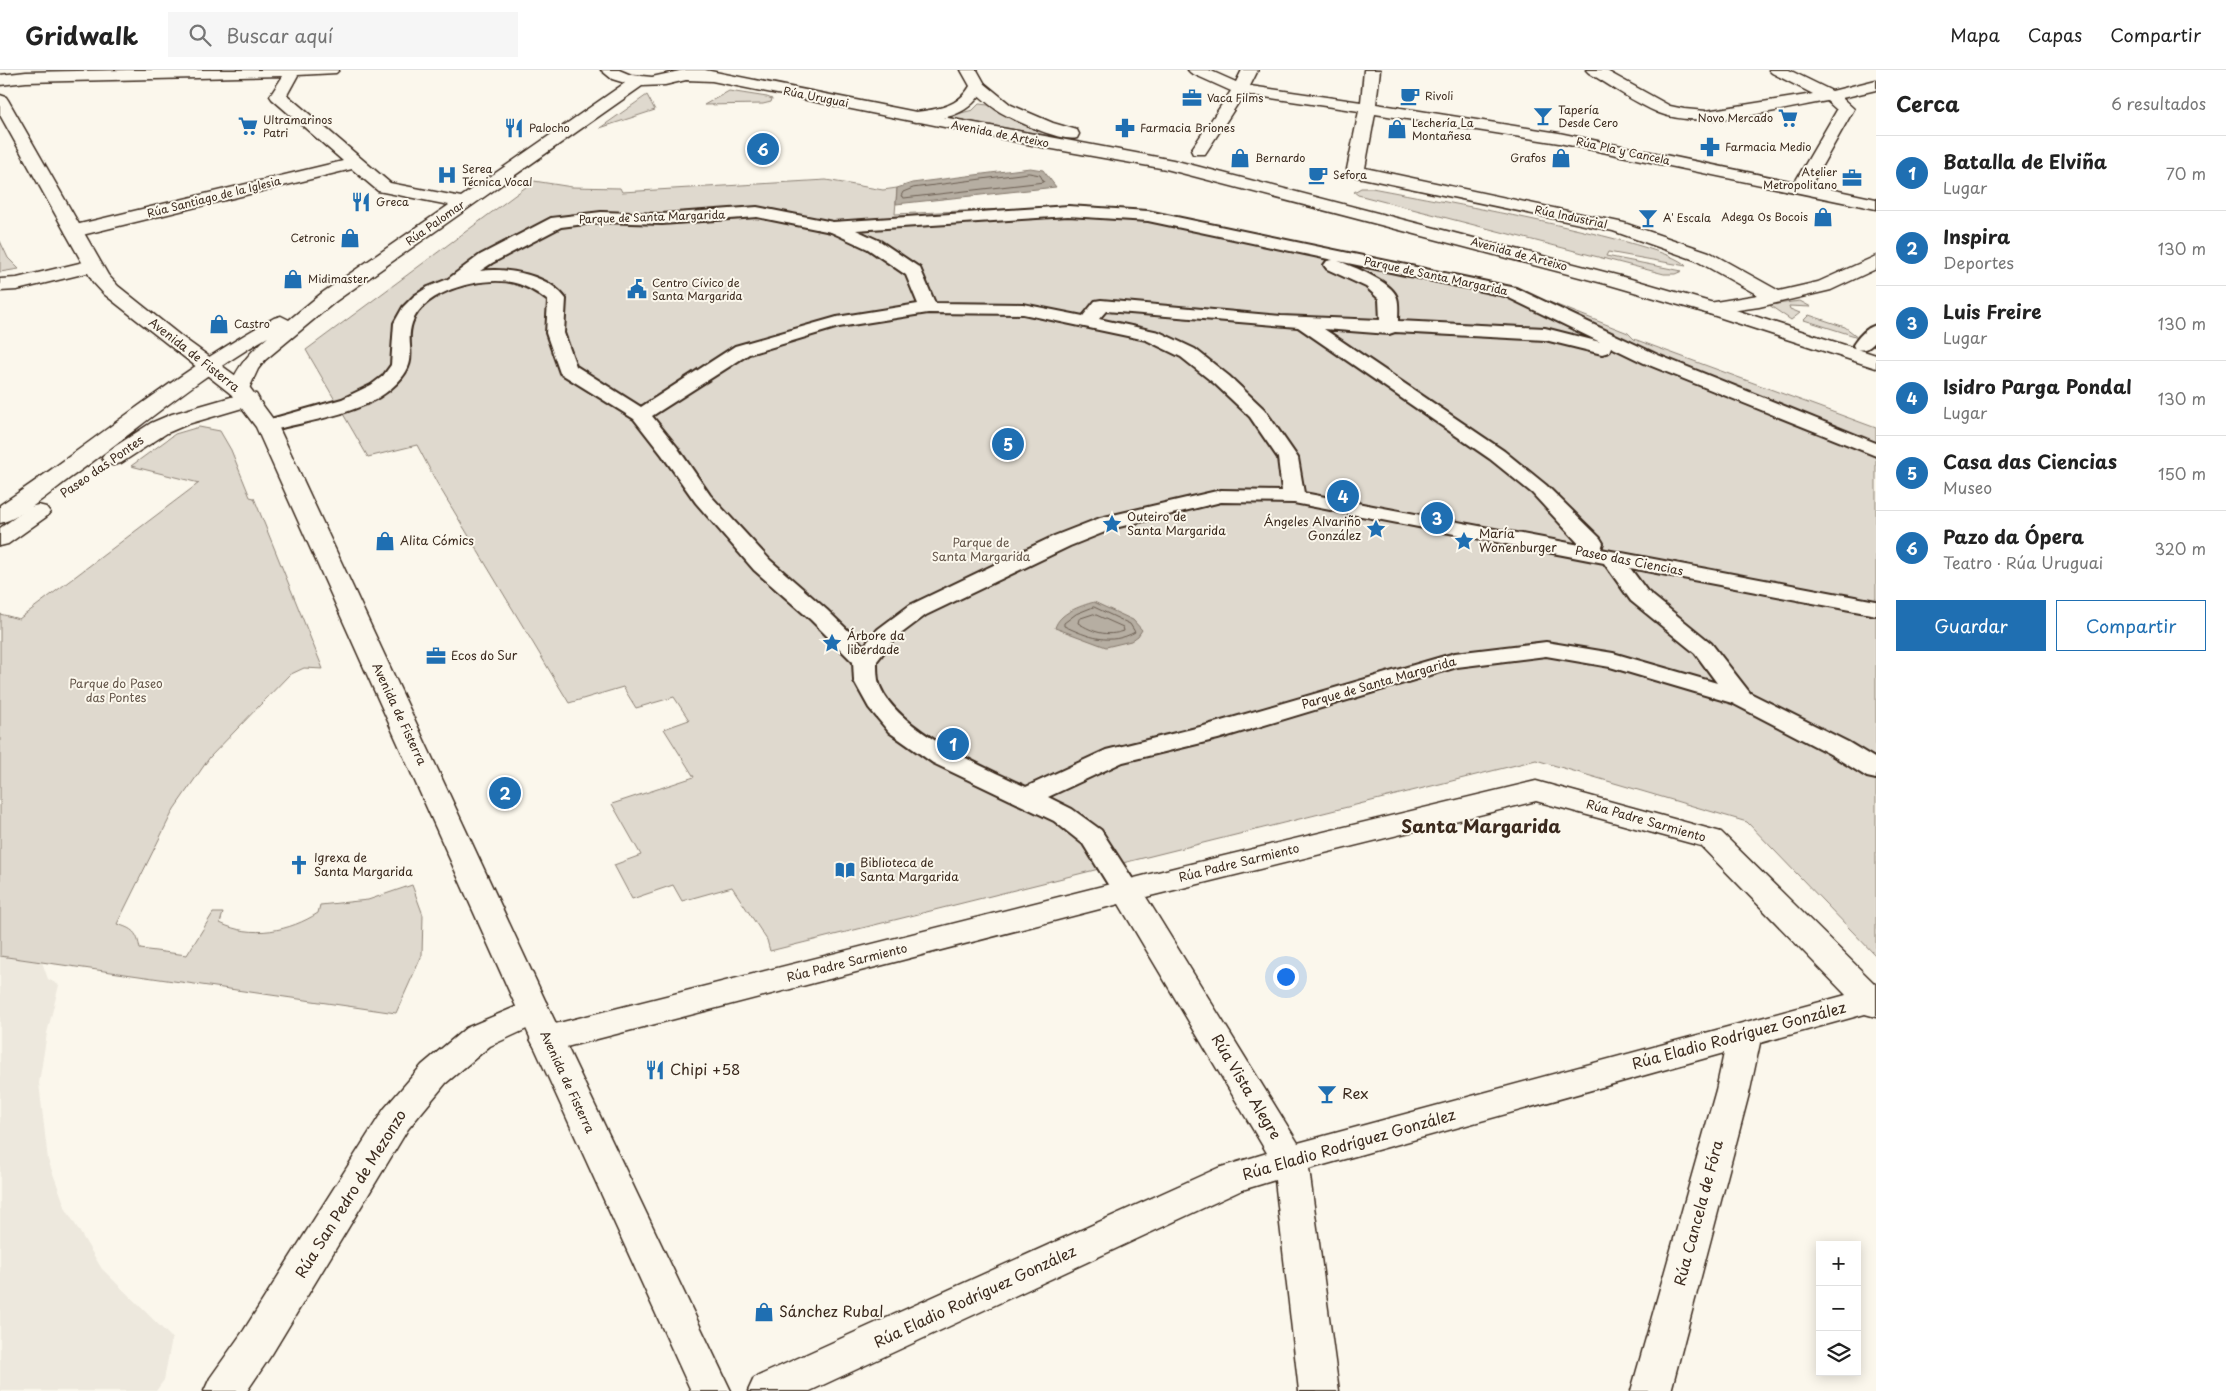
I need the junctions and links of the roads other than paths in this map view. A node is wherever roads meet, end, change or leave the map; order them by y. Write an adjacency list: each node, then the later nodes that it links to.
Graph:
1 (294, 70): 2 (street); 11 (street); 22 (street)
2 (331, 70)
3 (609, 70): 12 (street)
4 (969, 70): 14 (street, Avenida de Arteixo)
5 (1196, 70): 15 (street, Rúa Pla y Cancela)
6 (1250, 70): 15 (street)
7 (1372, 70): 18 (street)
8 (1594, 70): 16 (street)
9 (1777, 70): 16 (street)
10 (691, 73): 12 (street, Rúa Uruguai); 19 (street, Rúa Uruguai)
11 (0, 80)
12 (639, 81): 24 (street, Rúa Palomar)
13 (1876, 85): 16 (street)
14 (978, 86): 19 (street, Avenida de Arteixo); 21 (street, Avenida de Arteixo)
15 (1240, 89): 18 (street, Rúa Pla y Cancela); 20 (street)
16 (1830, 96): 23 (street)
17 (0, 100): 27 (street, Avenida de Fisterra)
18 (1368, 108): 23 (street, Rúa Pla y Cancela); 34 (street, Rúa Industrial)
19 (916, 117): 21 (street, Avenida de Arteixo)
20 (1198, 150)
21 (1158, 162): 36 (street, Avenida de Arteixo)
22 (354, 163): 24 (street); 27 (street, Rúa Santiago de la Iglesia)
23 (1801, 187): 25 (street, Rúa Pla y Cancela)
24 (464, 203): 33 (street, Rúa Palomar)
25 (1876, 204)
26 (833, 227): 28 (street, Parque de Santa Margarida); 31 (street, Parque de Santa Margarida); 35 (street, Parque de Santa Margarida)
27 (74, 231): 30 (street, Avenida de Fisterra)
28 (1297, 247): 39 (street, Parque de Santa Margarida); 42 (street, Parque de Santa Margarida)
29 (1876, 262): 34 (street)
30 (92, 266): 32 (street); 44 (street, Avenida de Fisterra)
31 (455, 282): 48 (street, Parque de Santa Margarida); 49 (street, Parque de Santa Margarida)
32 (0, 285)
33 (329, 297): 44 (street, Rúa Palomar); 46 (street, Rúa Palomar)
34 (1776, 297): 36 (street)
35 (928, 308): 37 (street); 48 (street)
36 (1710, 308): 43 (street, Avenida de Arteixo)
37 (1088, 322): 38 (street, Parque de Santa Margarida); 51 (street)
38 (1304, 323): 39 (street, Parque de Santa Margarida); 54 (street, Parque de Santa Margarida)
39 (1389, 328): 42 (street, Parque de Santa Margarida)
40 (1876, 331): 41 (street)
41 (1862, 345)
42 (1650, 359): 50 (street, Parque de Santa Margarida)
43 (1876, 362)
44 (207, 365): 45 (street, Paseo das Pontes); 46 (street, Avenida de Fisterra)
45 (184, 382): 47 (street, Paseo das Pontes); 52 (street, Paseo das Pontes)
46 (244, 394): 47 (street, Paseo das Pontes); 49 (street, Avenida de Fisterra)
47 (211, 410): 53 (street, Paseo das Pontes)
48 (641, 415): 56 (street, Parque de Santa Margarida)
49 (267, 426): 62 (street, Avenida de Fisterra)
50 (1876, 450)
51 (1294, 497): 54 (street, Paseo das Ciencias); 56 (street)
52 (0, 516)
53 (0, 539)
54 (1600, 556): 55 (street, Paseo das Ciencias); 57 (street, Parque de Santa Margarida)
55 (1876, 608)
56 (866, 660): 59 (street)
57 (1741, 698): 58 (street, Parque de Santa Margarida); 59 (street, Parque de Santa Margarida)
58 (1876, 771)
59 (1026, 797): 60 (street)
60 (1127, 892): 61 (street, Rúa Padre Sarmiento); 62 (street, Rúa Padre Sarmiento); 64 (street, Rúa Vista Alegre)
61 (1873, 1002): 63 (street, Rúa Eladio Rodríguez González)
62 (540, 1025): 65 (street, Rúa San Pedro de Mezonzo); 66 (street, Avenida de Fisterra)
63 (1746, 1034): 64 (street, Rúa Eladio Rodríguez González); 69 (street, Rúa Cancela de Fóra)
64 (1290, 1160): 67 (street, Rúa Eladio Rodríguez González); 68 (street, Rúa Vista Alegre)
65 (224, 1391)
66 (711, 1391)
67 (768, 1391)
68 (1319, 1391)
69 (1651, 1391)

